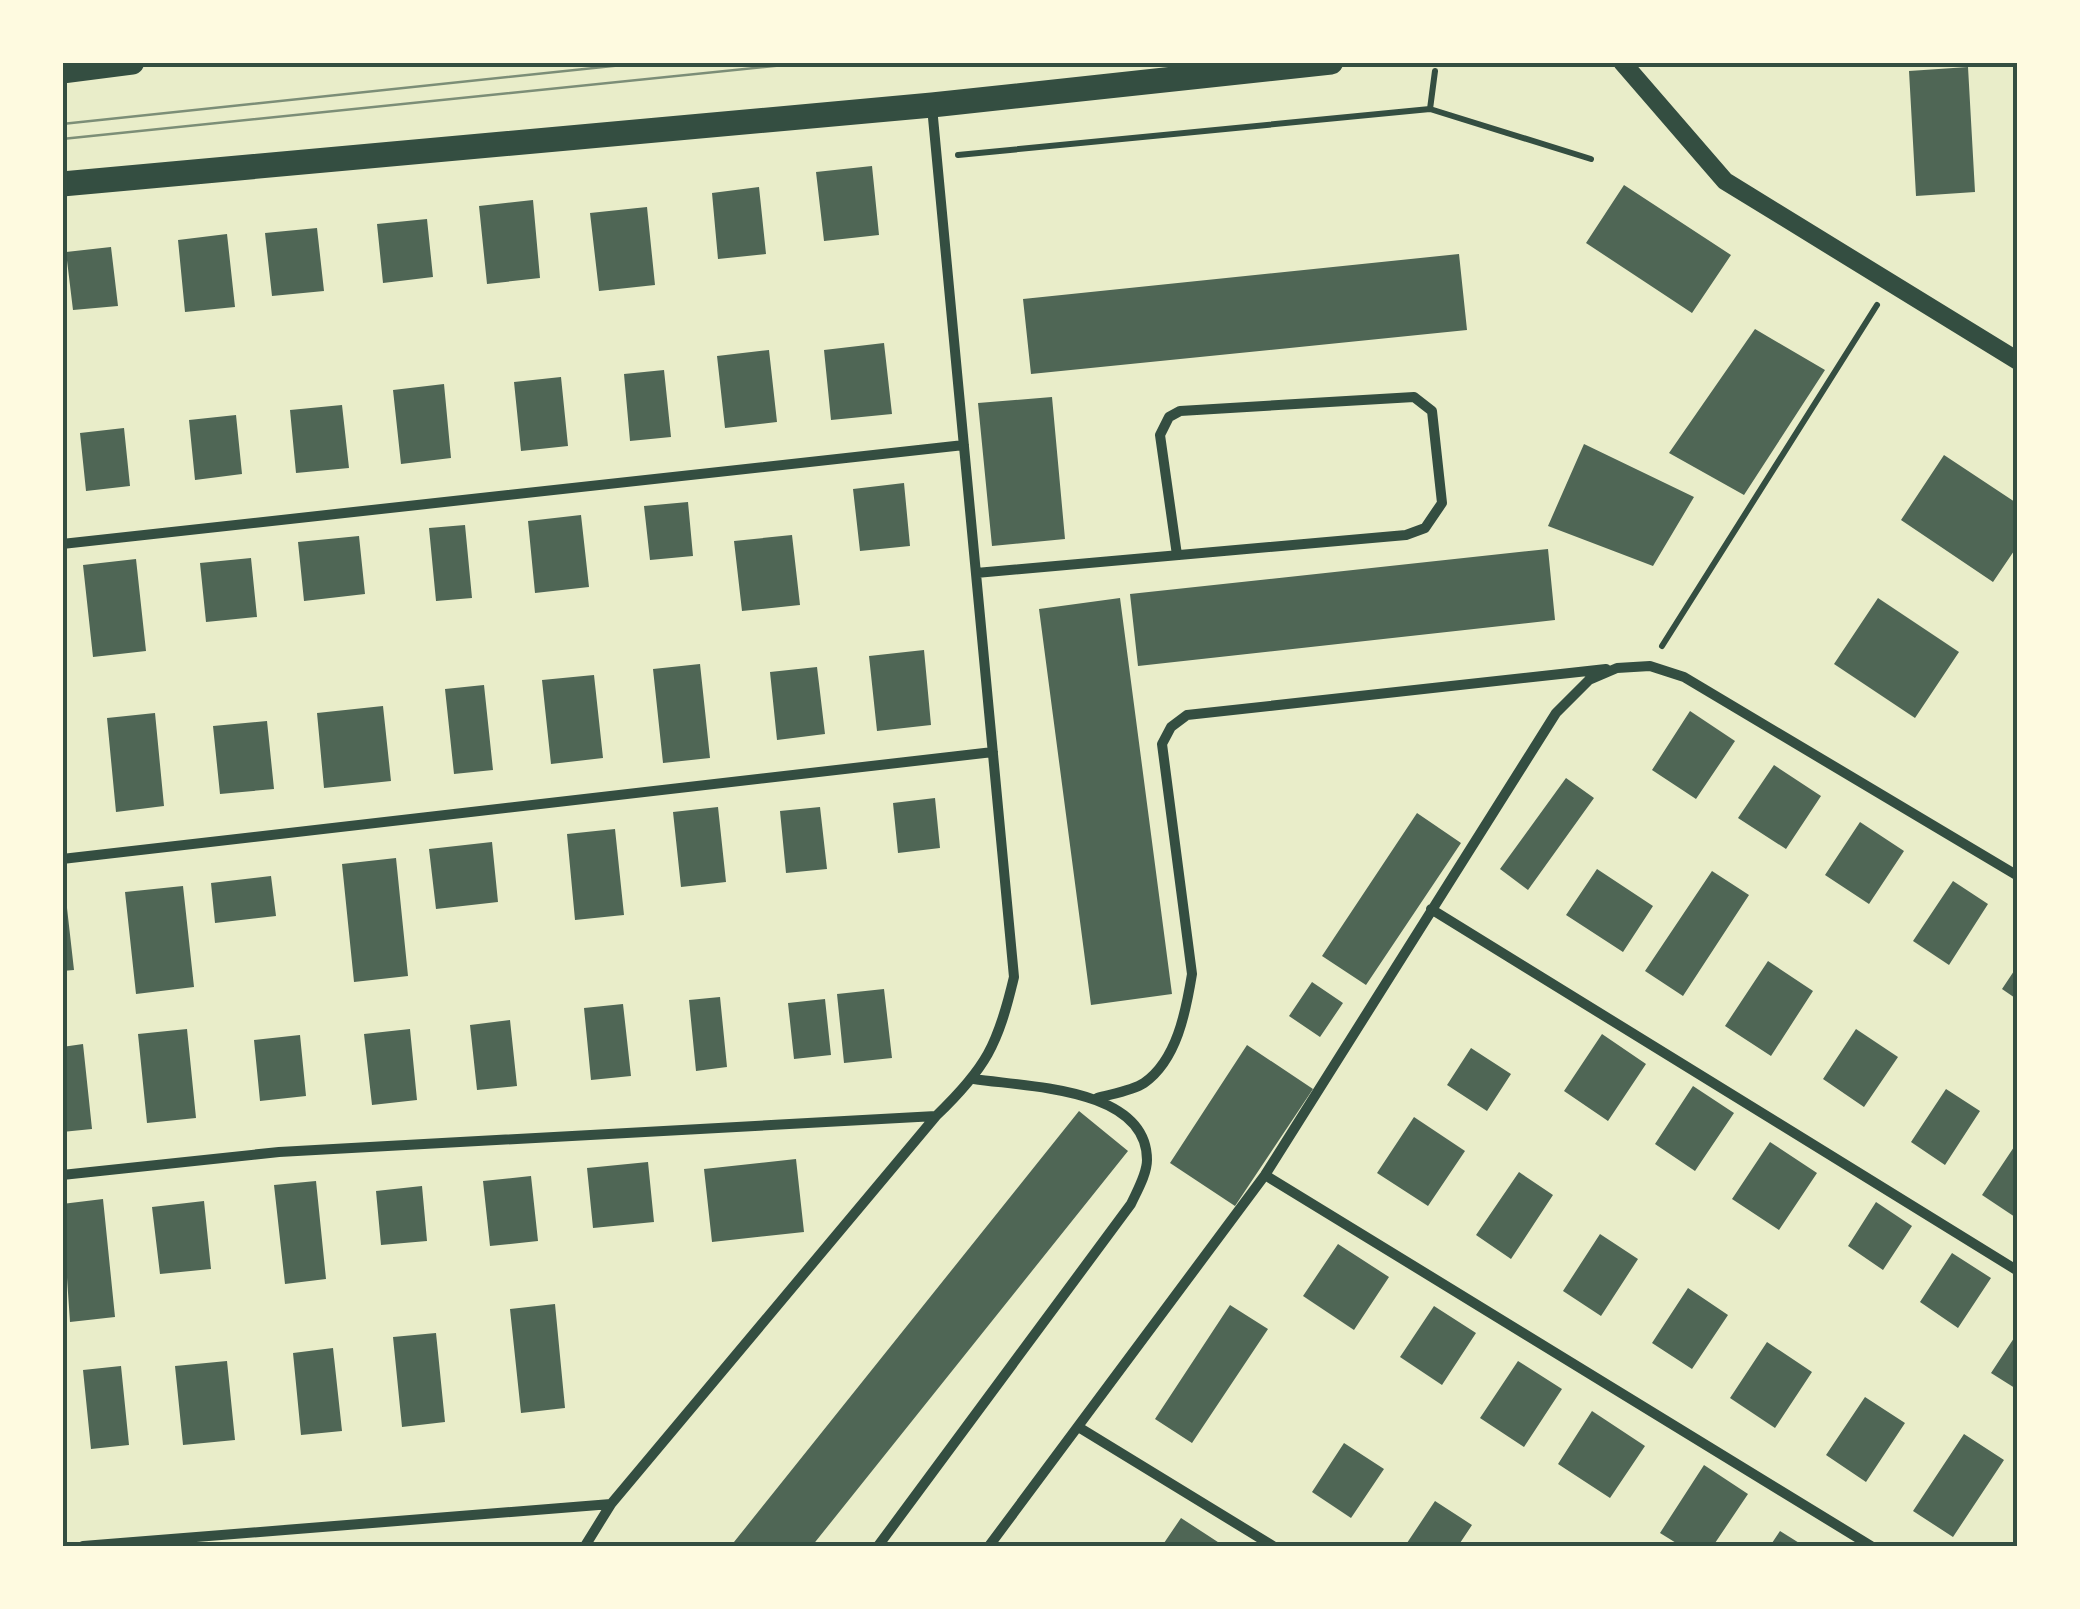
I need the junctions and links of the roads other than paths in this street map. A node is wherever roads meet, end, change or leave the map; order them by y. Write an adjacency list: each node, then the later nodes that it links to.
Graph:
1 (132, 62): 4 (main road)
2 (1330, 62): 5 (main road)
3 (1622, 62): 7 (street)
4 (62, 70)
5 (932, 105): 6 (main road); 8 (street)
6 (62, 184)
7 (2018, 361)
8 (964, 445): 9 (street); 11 (street)
9 (62, 544)
10 (1178, 555): 10 (street); 11 (street)
11 (976, 572): 13 (street)
12 (1617, 668): 15 (street); 16 (street); 18 (street)
13 (993, 752): 14 (street); 17 (street)
14 (62, 859)
15 (2018, 876)
16 (1431, 908): 20 (street); 22 (street)
17 (974, 1080): 18 (street); 19 (street)
18 (1097, 1098): 27 (street)
19 (936, 1116): 21 (street); 24 (street)
20 (1265, 1174): 23 (street); 30 (street)
21 (62, 1175)
22 (2018, 1271)
23 (1080, 1428): 28 (street); 29 (street)
24 (611, 1504): 25 (street); 26 (street)
25 (83, 1546)
26 (585, 1546)
27 (878, 1546)
28 (990, 1546)
29 (1273, 1546)
30 (1871, 1546)

